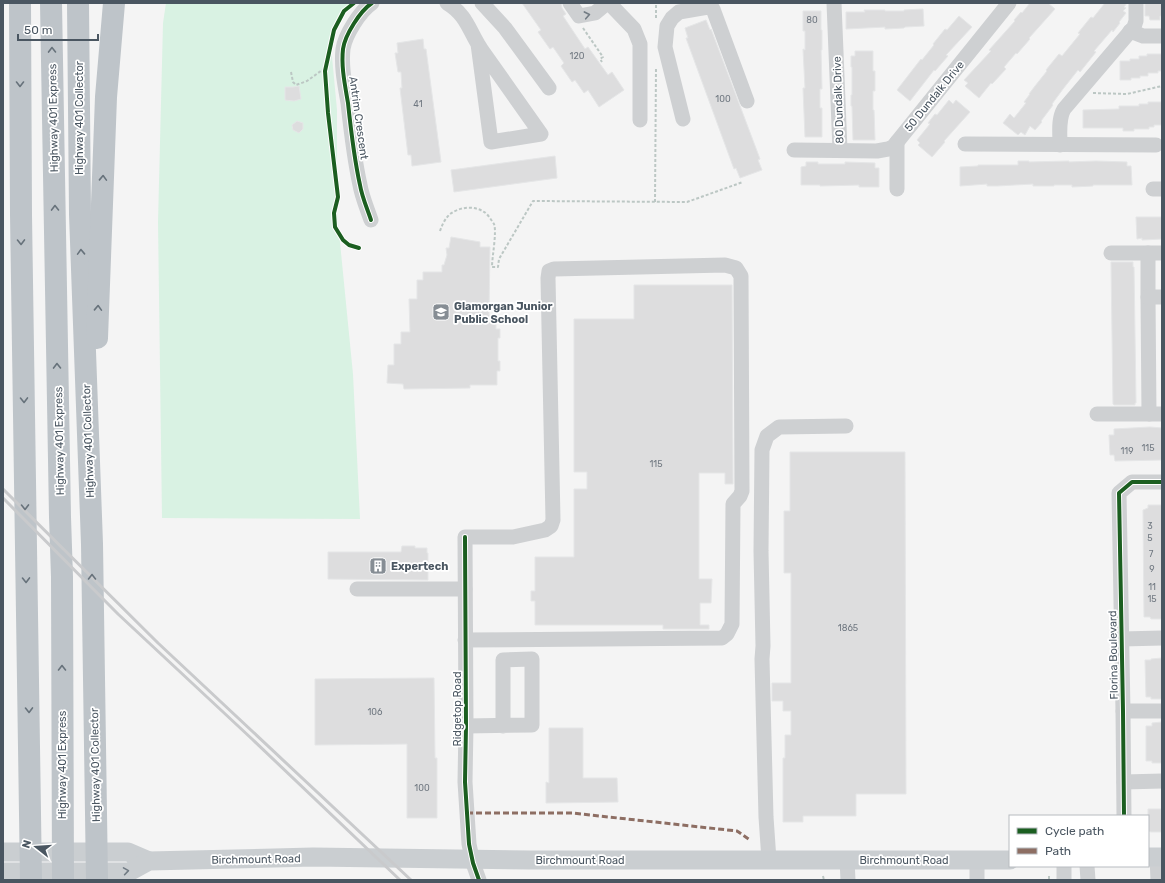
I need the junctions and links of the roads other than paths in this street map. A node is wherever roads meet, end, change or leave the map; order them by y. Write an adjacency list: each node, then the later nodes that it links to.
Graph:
1 (20, 3): 59 (highway, one-way to 59)
2 (51, 3): 60 (highway, Highway 401 Express, one-way to 2)
3 (78, 3): 36 (highway, Highway 401 Collector, one-way to 3)
4 (114, 3): 36 (highway, one-way to 4)
5 (372, 3): 28 (street, Antrim Crescent)
6 (447, 3): 16 (street)
7 (482, 3): 17 (street)
8 (570, 3): 9 (street, one-way to 9)
9 (608, 3): 20 (street)
10 (834, 3): 26 (street, 80 Dundalk Drive)
11 (1010, 3): 21 (street, 50 Dundalk Drive)
12 (1136, 3): 14 (street)
13 (708, 5): 18 (street); 19 (street)
14 (1130, 31): 15 (street); 23 (street)
15 (1162, 36)
16 (478, 44): 16 (street)
17 (549, 88)
18 (747, 101)
19 (682, 119)
20 (640, 120)
21 (897, 142): 26 (street, 50 Dundalk Drive); 27 (street)
22 (965, 144): 23 (street)
23 (1060, 145): 24 (street)
24 (1156, 145)
25 (794, 150): 26 (street, 80 Dundalk Drive)
26 (840, 150)
27 (897, 189)
28 (371, 220)
29 (1111, 253): 30 (street)
30 (1155, 253): 31 (street)
31 (1155, 297): 33 (street)
32 (1097, 414): 33 (street)
33 (1156, 414)
34 (846, 426): 51 (street)
35 (1162, 482): 40 (street, Florina Boulevard)
36 (91, 536): 61 (highway, Highway 401 Collector, one-way to 36)
37 (465, 589): 38 (street); 41 (street, Ridgetop Road); 41 (street, Ridgetop Road)
38 (357, 590)
39 (1162, 638): 40 (street)
40 (1122, 639): 42 (street, Florina Boulevard)
41 (465, 640): 44 (street, Ridgetop Road)
42 (1123, 711): 43 (street); 47 (street, Florina Boulevard)
43 (1162, 711)
44 (466, 726): 45 (street); 62 (street, Ridgetop Road)
45 (503, 726): 45 (street)
46 (1162, 781): 47 (street)
47 (1124, 782): 48 (street, Florina Boulevard)
48 (1124, 815)
49 (3, 852): 55 (main road, Birchmount Road)
50 (1156, 857): 67 (street)
51 (769, 860): 52 (main road, Birchmount Road); 55 (main road, Birchmount Road)
52 (847, 860): 53 (main road, Birchmount Road); 63 (street)
53 (977, 860): 54 (main road, Birchmount Road); 64 (street)
54 (1009, 860)
55 (149, 861): 58 (main road, Birchmount Road, one-way to 55)
56 (1064, 867): 65 (street)
57 (1088, 867): 66 (street)
58 (3, 872)
59 (31, 880)
60 (63, 880)
61 (97, 880)
62 (479, 880)
63 (848, 880)
64 (977, 880)
65 (1064, 880)
66 (1088, 880)
67 (1158, 880)

